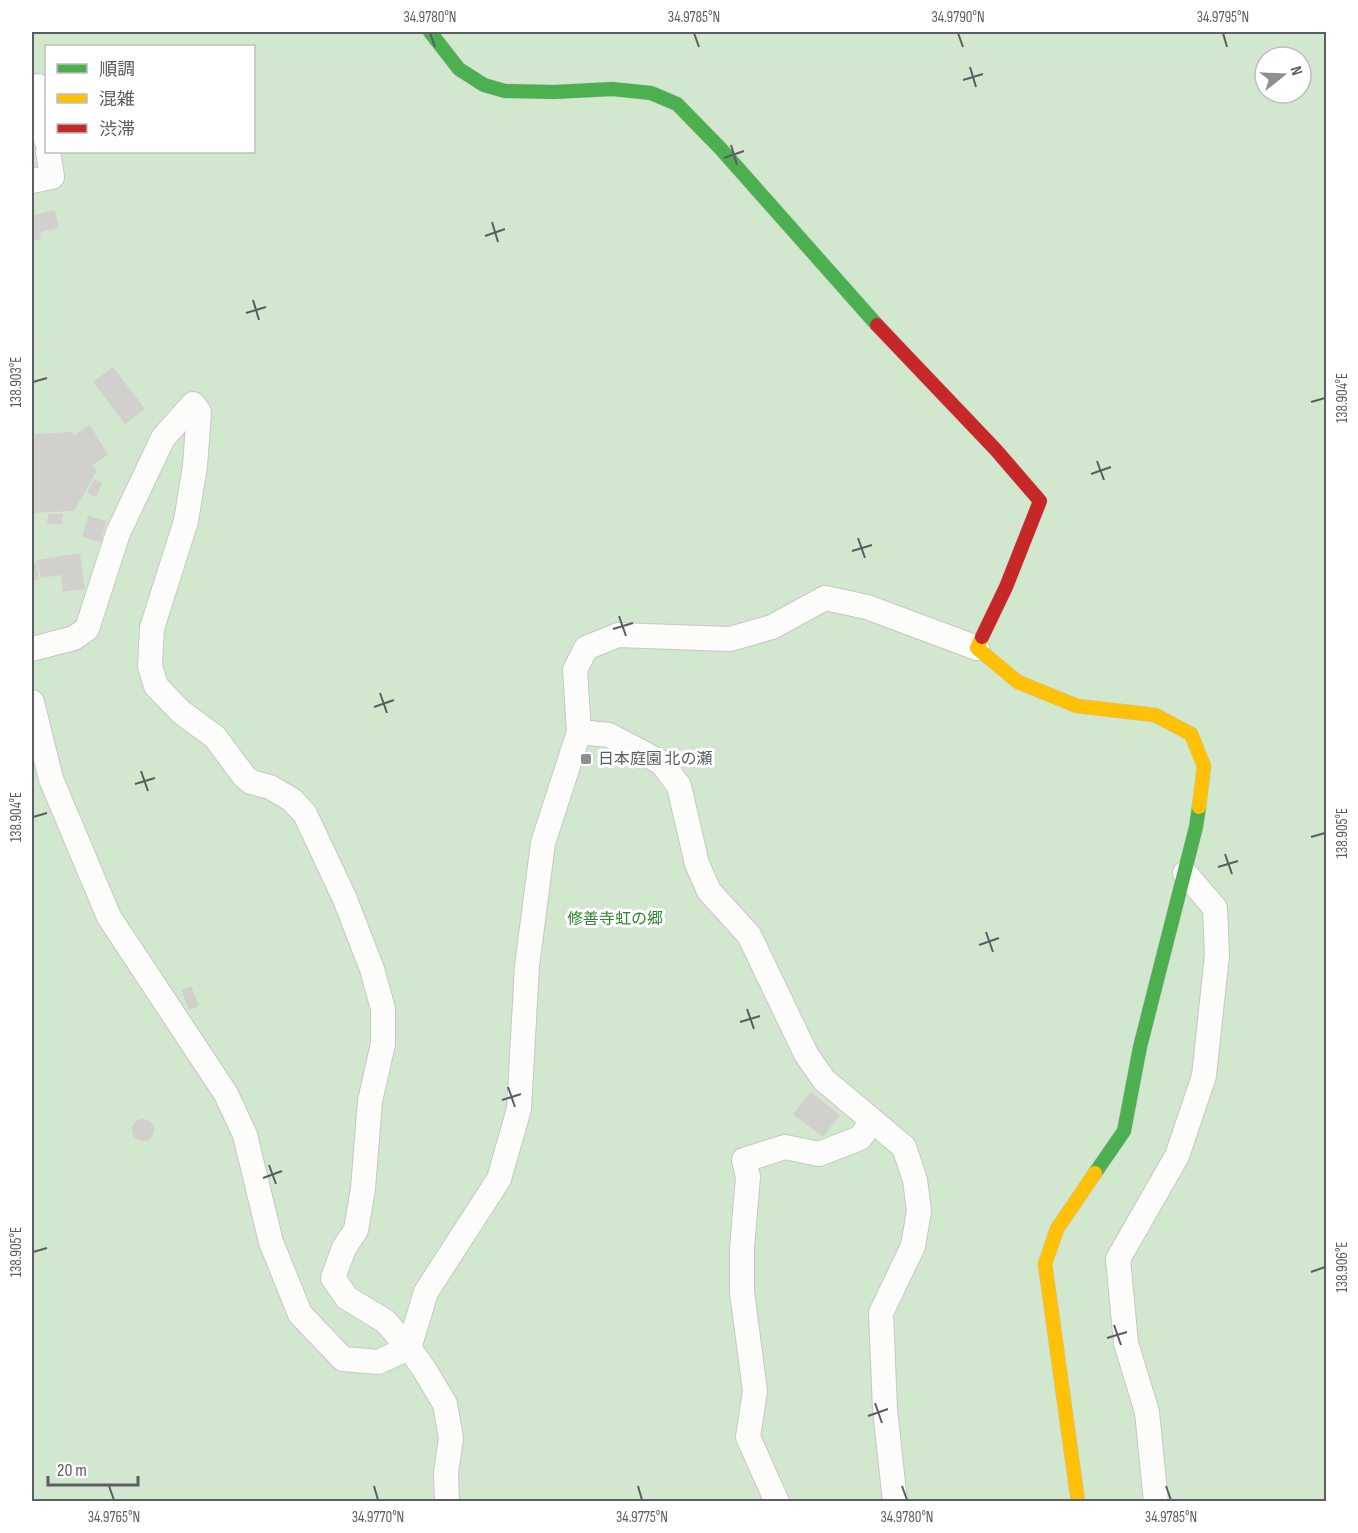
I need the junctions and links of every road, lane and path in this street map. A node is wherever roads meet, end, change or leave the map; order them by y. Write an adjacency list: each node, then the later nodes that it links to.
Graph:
1 (430, 32): 6 (street)
2 (32, 88): 3 (street)
3 (45, 133)
4 (48, 153): 5 (street)
5 (32, 181)
6 (977, 648): 9 (street); 10 (street)
7 (32, 649): 12 (street)
8 (32, 702): 12 (street)
9 (579, 732): 11 (street); 12 (street)
10 (1185, 873): 16 (street); 17 (street)
11 (872, 1121): 14 (street); 15 (street)
12 (409, 1348): 13 (street)
13 (447, 1502)
14 (777, 1502)
15 (895, 1502)
16 (1078, 1502)
17 (1156, 1502)

